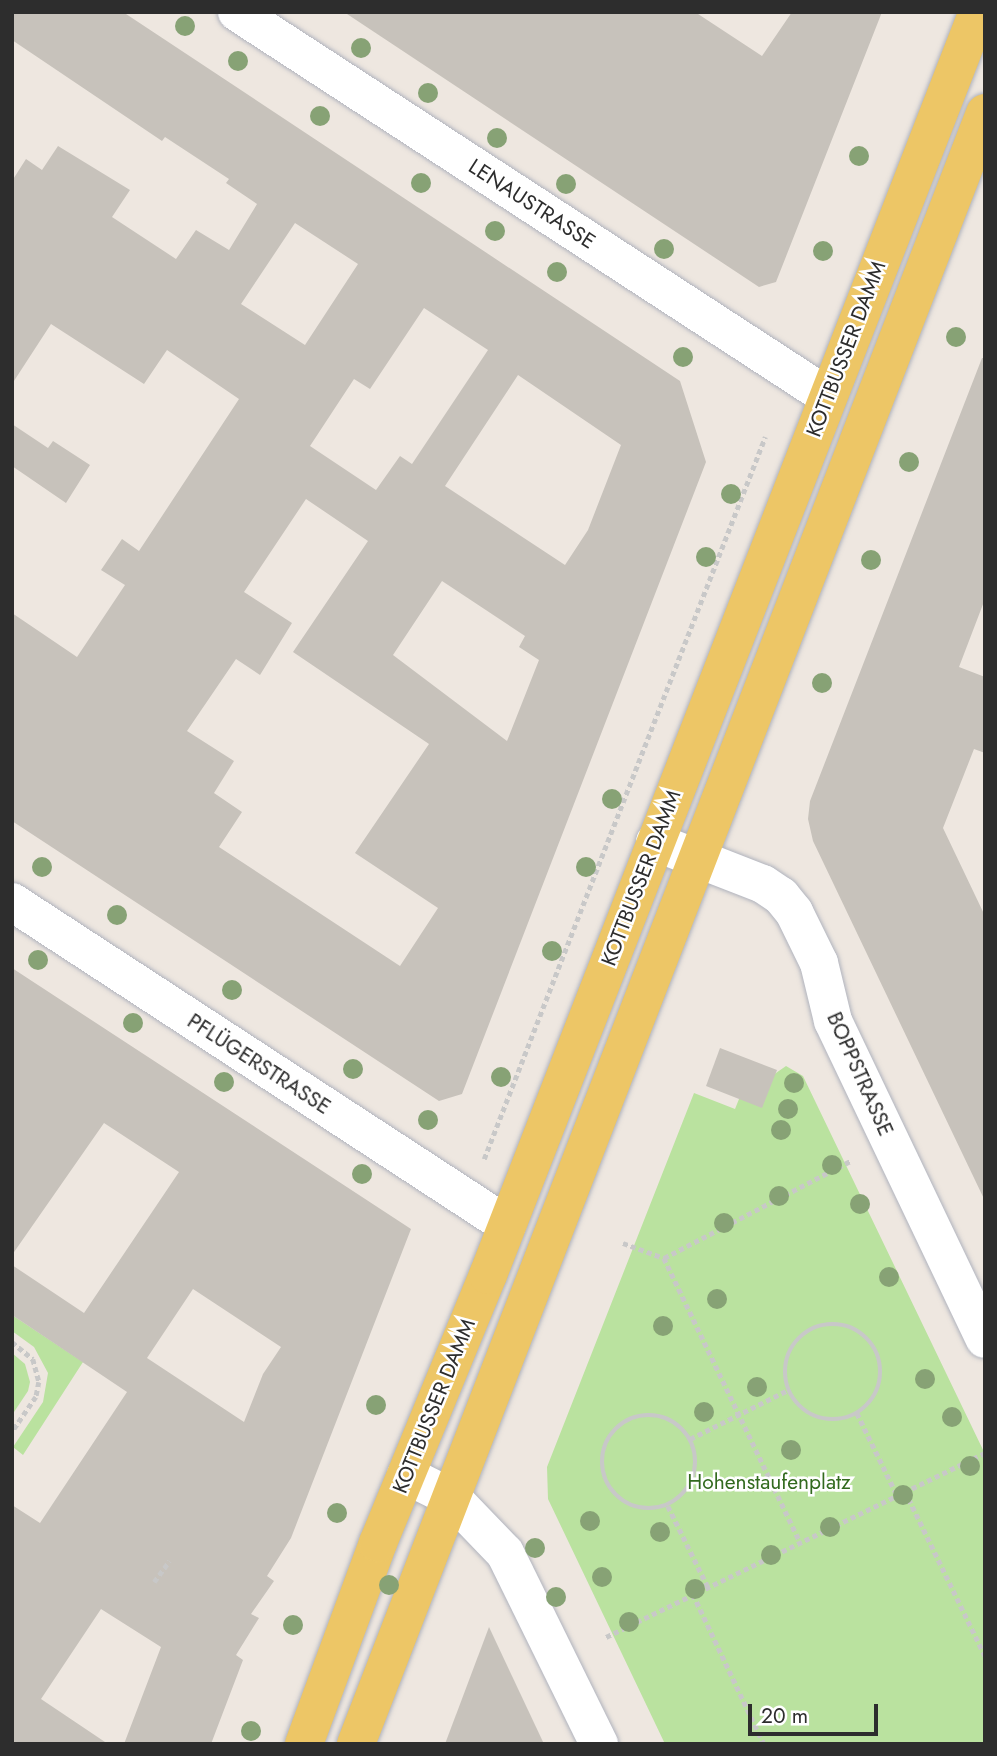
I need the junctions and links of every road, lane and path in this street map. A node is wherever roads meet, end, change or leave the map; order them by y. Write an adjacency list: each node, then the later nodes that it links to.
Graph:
1 (237, 12): 4 (street, LENAUSTRASSE)
2 (978, 12): 4 (main road, KOTTBUSSER DAMM)
3 (985, 113): 7 (main road, KOTTBUSSER DAMM)
4 (827, 396): 6 (main road, KOTTBUSSER DAMM)
5 (769, 428): 9 (path)
6 (655, 842): 7 (street, BOPPSTRASSE); 11 (main road, KOTTBUSSER DAMM)
7 (698, 857): 14 (street, BOPPSTRASSE); 25 (main road, KOTTBUSSER DAMM)
8 (12, 902): 11 (street, PFLÜGERSTRASSE)
9 (495, 1128)
10 (850, 1161): 13 (path)
11 (507, 1225): 22 (main road, KOTTBUSSER DAMM)
12 (623, 1242): 13 (path)
13 (663, 1258): 18 (path)
14 (985, 1339)
15 (12, 1342): 19 (path)
16 (788, 1390): 17 (path); 17 (path); 18 (path)
17 (857, 1413): 24 (path)
18 (740, 1414): 20 (path); 27 (path)
19 (12, 1432)
20 (690, 1439): 26 (path); 26 (path)
21 (985, 1453): 23 (path)
22 (406, 1475): 25 (street); 34 (main road, KOTTBUSSER DAMM)
23 (905, 1491): 24 (path); 33 (path)
24 (897, 1495): 27 (path)
25 (452, 1498): 35 (main road, KOTTBUSSER DAMM); 36 (street)
26 (668, 1506): 30 (path)
27 (800, 1542): 30 (path)
28 (169, 1561): 29 (path)
29 (154, 1582)
30 (708, 1587): 31 (path)
31 (693, 1594): 32 (path); 37 (path)
32 (606, 1637)
33 (985, 1656)
34 (304, 1744)
35 (356, 1744)
36 (599, 1744)
37 (764, 1744)

